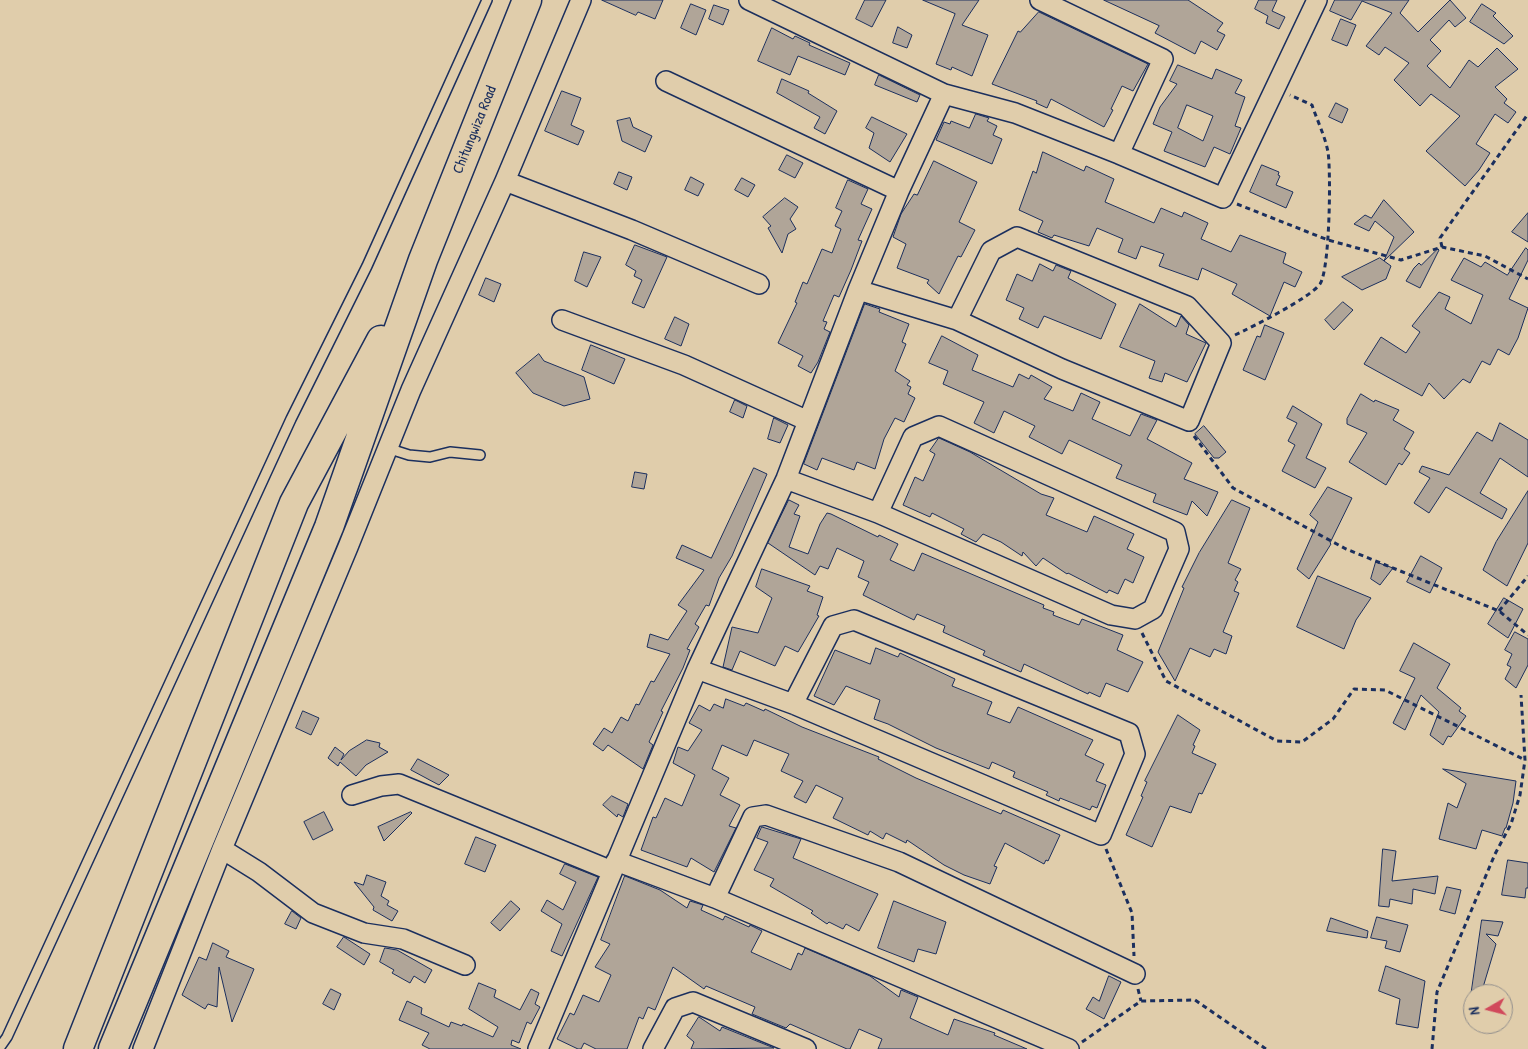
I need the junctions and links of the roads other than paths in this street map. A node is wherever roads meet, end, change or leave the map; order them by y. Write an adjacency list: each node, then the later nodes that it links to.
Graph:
1 (487, 0): 31 (lane)
2 (527, 0): 12 (main road, Chitungwiza Road)
3 (581, 0): 10 (street)
4 (749, 0): 8 (street)
5 (1040, 0): 9 (street)
6 (1310, 3): 9 (street)
7 (666, 81): 11 (street)
8 (944, 94): 9 (street); 11 (street)
9 (1119, 154)
10 (505, 180): 13 (street); 18 (street)
11 (899, 191): 14 (street)
12 (423, 260): 32 (main road); 33 (main road)
13 (759, 284)
14 (858, 290): 16 (street); 17 (street)
15 (562, 320): 17 (street)
16 (957, 320): 16 (street)
17 (808, 421): 20 (street)
18 (387, 448): 19 (lane); 25 (street)
19 (480, 455)
20 (786, 479): 21 (street); 22 (street)
21 (878, 513): 21 (street)
22 (697, 669): 23 (street); 26 (street)
23 (793, 704): 23 (street)
24 (352, 795): 26 (street)
25 (222, 849): 28 (street); 34 (street)
26 (614, 866): 27 (street); 35 (street)
27 (715, 898): 29 (street); 30 (street)
28 (465, 965)
29 (1134, 974)
30 (1074, 1046)
31 (0, 1047)
32 (78, 1049)
33 (113, 1049)
34 (143, 1049)
35 (538, 1049)
36 (653, 1049): 37 (street)
37 (806, 1049)

